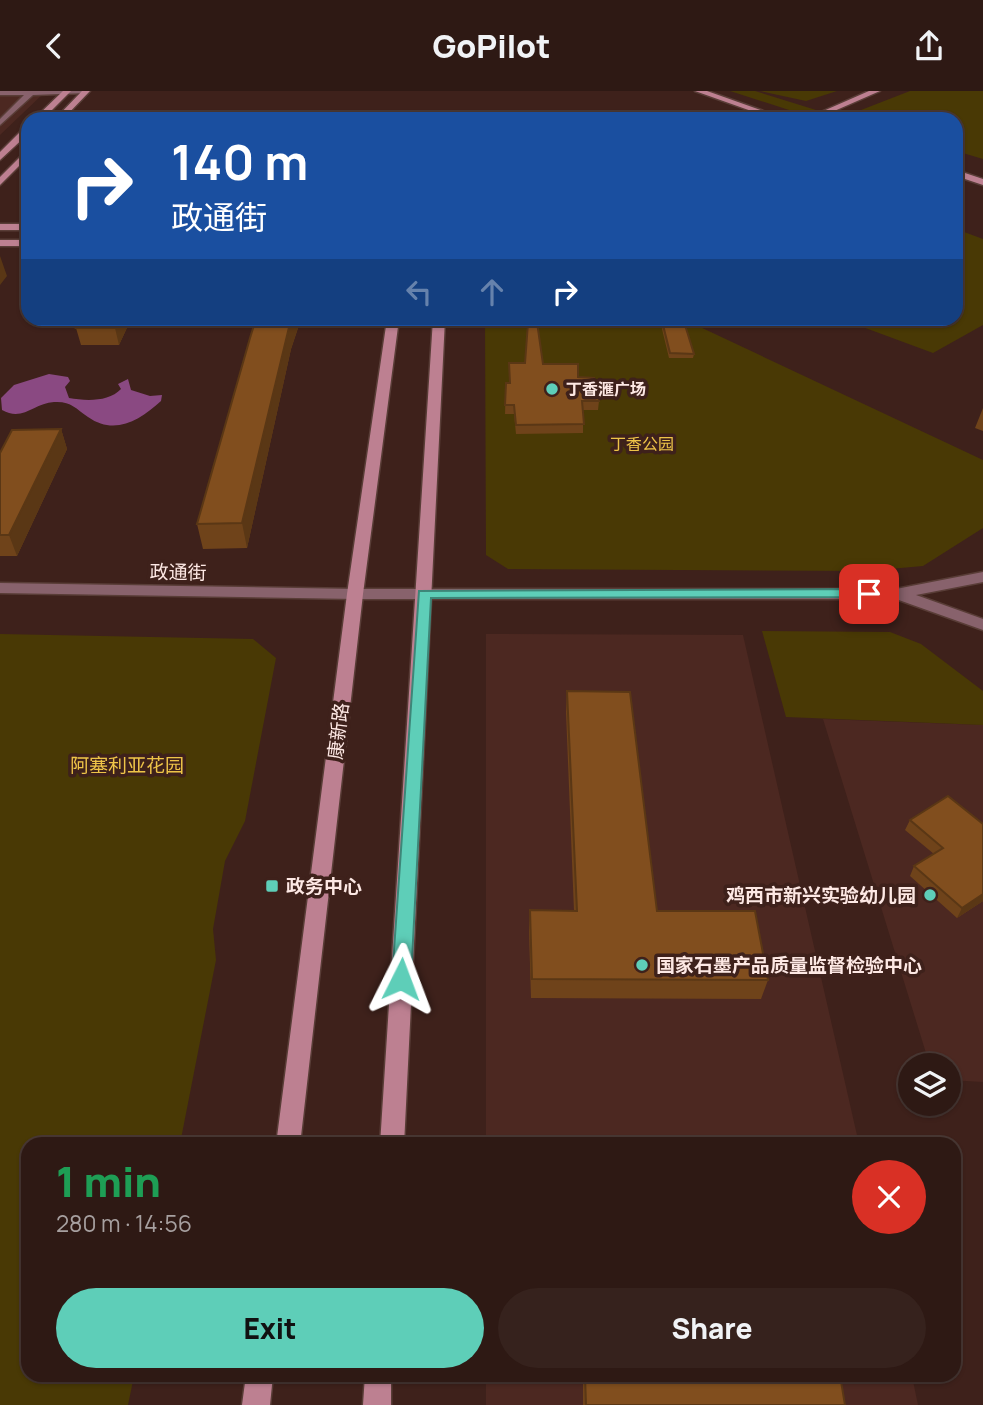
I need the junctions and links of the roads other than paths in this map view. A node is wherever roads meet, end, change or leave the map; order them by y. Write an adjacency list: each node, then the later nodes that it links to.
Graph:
1 (699, 91): 10 (main road)
2 (717, 91): 11 (main road)
3 (876, 91): 12 (main road)
4 (65, 92): 5 (street); 7 (street); 8 (main road)
5 (85, 92): 9 (main road)
6 (0, 93): 7 (street)
7 (31, 93): 13 (street)
8 (45, 112)
9 (66, 112)
10 (761, 112)
11 (773, 112)
12 (826, 112)
13 (0, 123)
14 (21, 136): 15 (main road)
15 (0, 157)
16 (21, 160): 20 (main road)
17 (963, 170): 19 (main road)
18 (963, 175): 21 (main road)
19 (983, 176)
20 (0, 182)
21 (983, 182)
22 (0, 227): 23 (main road)
23 (21, 227)
24 (0, 243): 25 (main road)
25 (21, 243)
26 (392, 326): 30 (main road, 康新路)
27 (439, 326): 31 (main road)
28 (982, 582): 32 (street)
29 (0, 588): 30 (street, 政通街)
30 (355, 594): 31 (street, 政通街); 34 (main road, 康新路)
31 (424, 594): 32 (street); 35 (main road)
32 (897, 594): 33 (street)
33 (983, 625)
34 (289, 1137)
35 (392, 1137)
36 (259, 1382): 38 (main road)
37 (378, 1382): 39 (main road)
38 (256, 1405)
39 (377, 1405)

